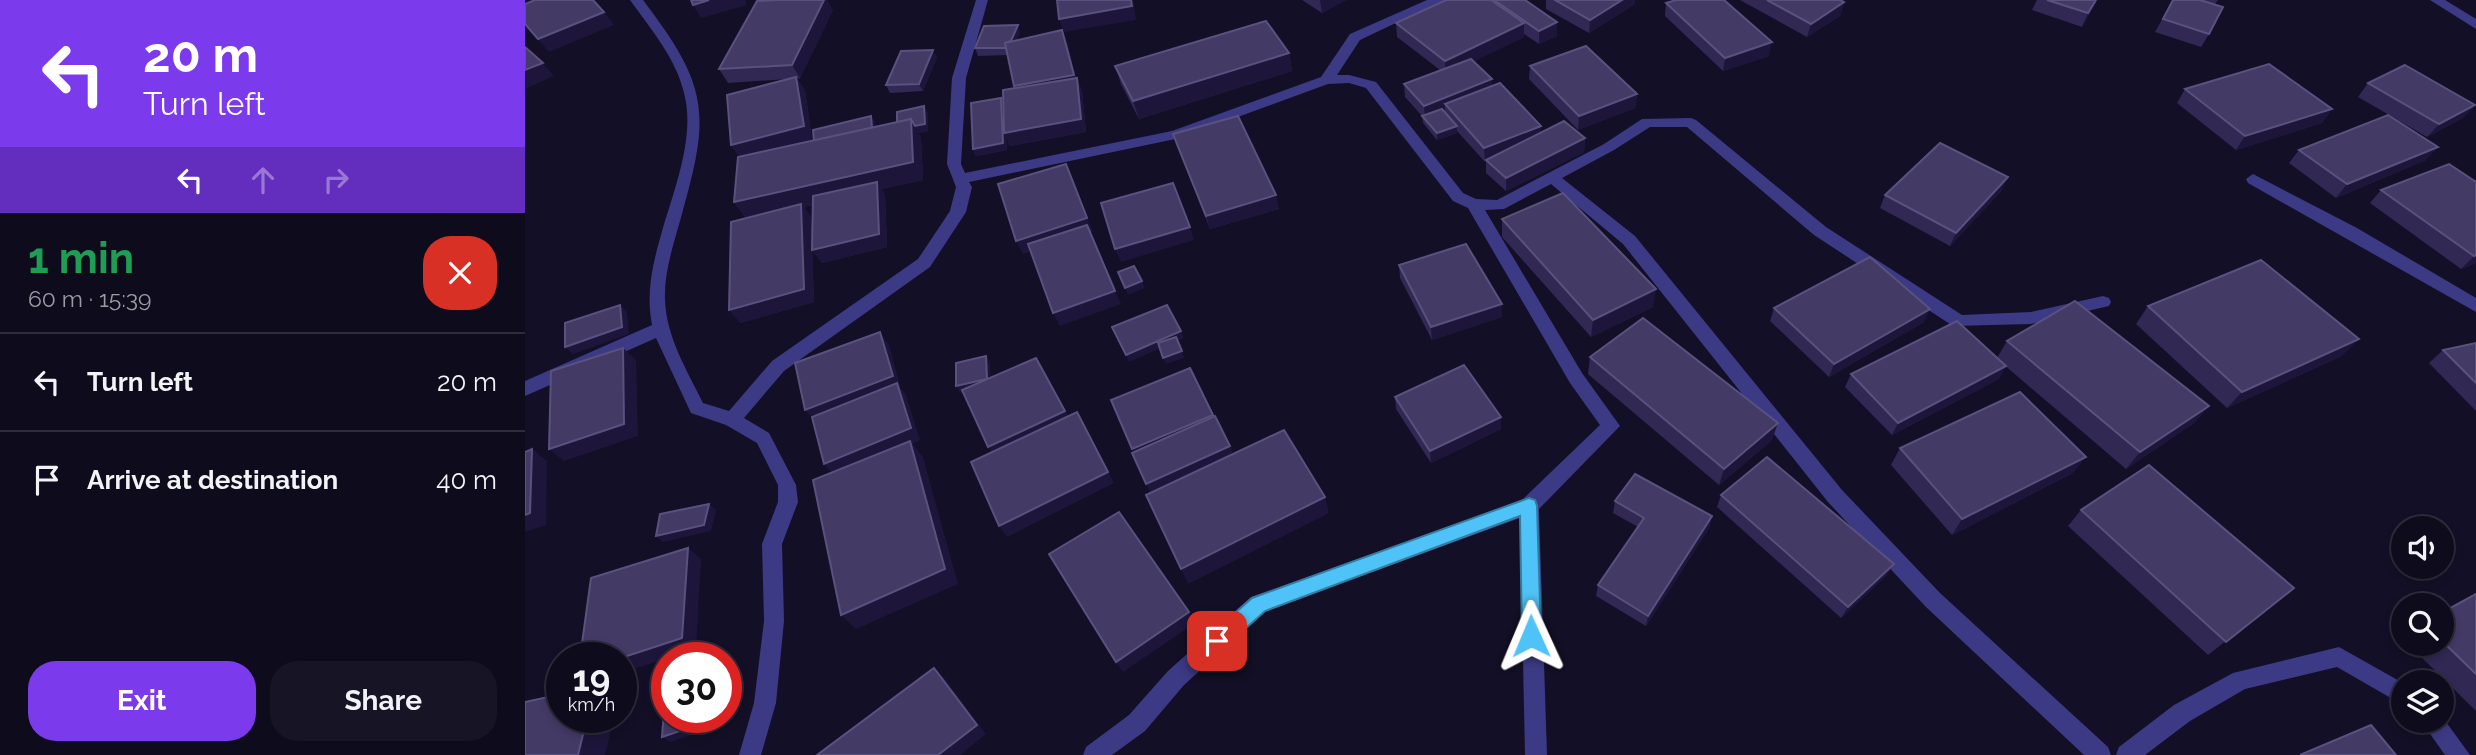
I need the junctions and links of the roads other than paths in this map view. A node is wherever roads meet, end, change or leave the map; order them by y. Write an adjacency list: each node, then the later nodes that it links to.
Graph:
1 (636, 0): 13 (street)
2 (982, 0): 8 (street)
3 (1438, 0): 6 (street)
4 (2443, 1): 5 (street)
5 (2476, 25)
6 (1327, 80): 8 (street); 10 (street)
7 (1553, 178): 10 (street); 11 (street); 22 (street)
8 (960, 179): 15 (street)
9 (2253, 179): 12 (street)
10 (1474, 204): 16 (street)
11 (2103, 302)
12 (2476, 306)
13 (660, 329): 14 (street); 15 (street)
14 (525, 389)
15 (732, 420): 19 (street)
16 (1529, 506): 20 (street); 21 (street)
17 (2391, 688): 23 (street)
18 (2442, 733): 24 (street)
19 (750, 755)
20 (1094, 755)
21 (1536, 755)
22 (2100, 755)
23 (2127, 755)
24 (2459, 755)

